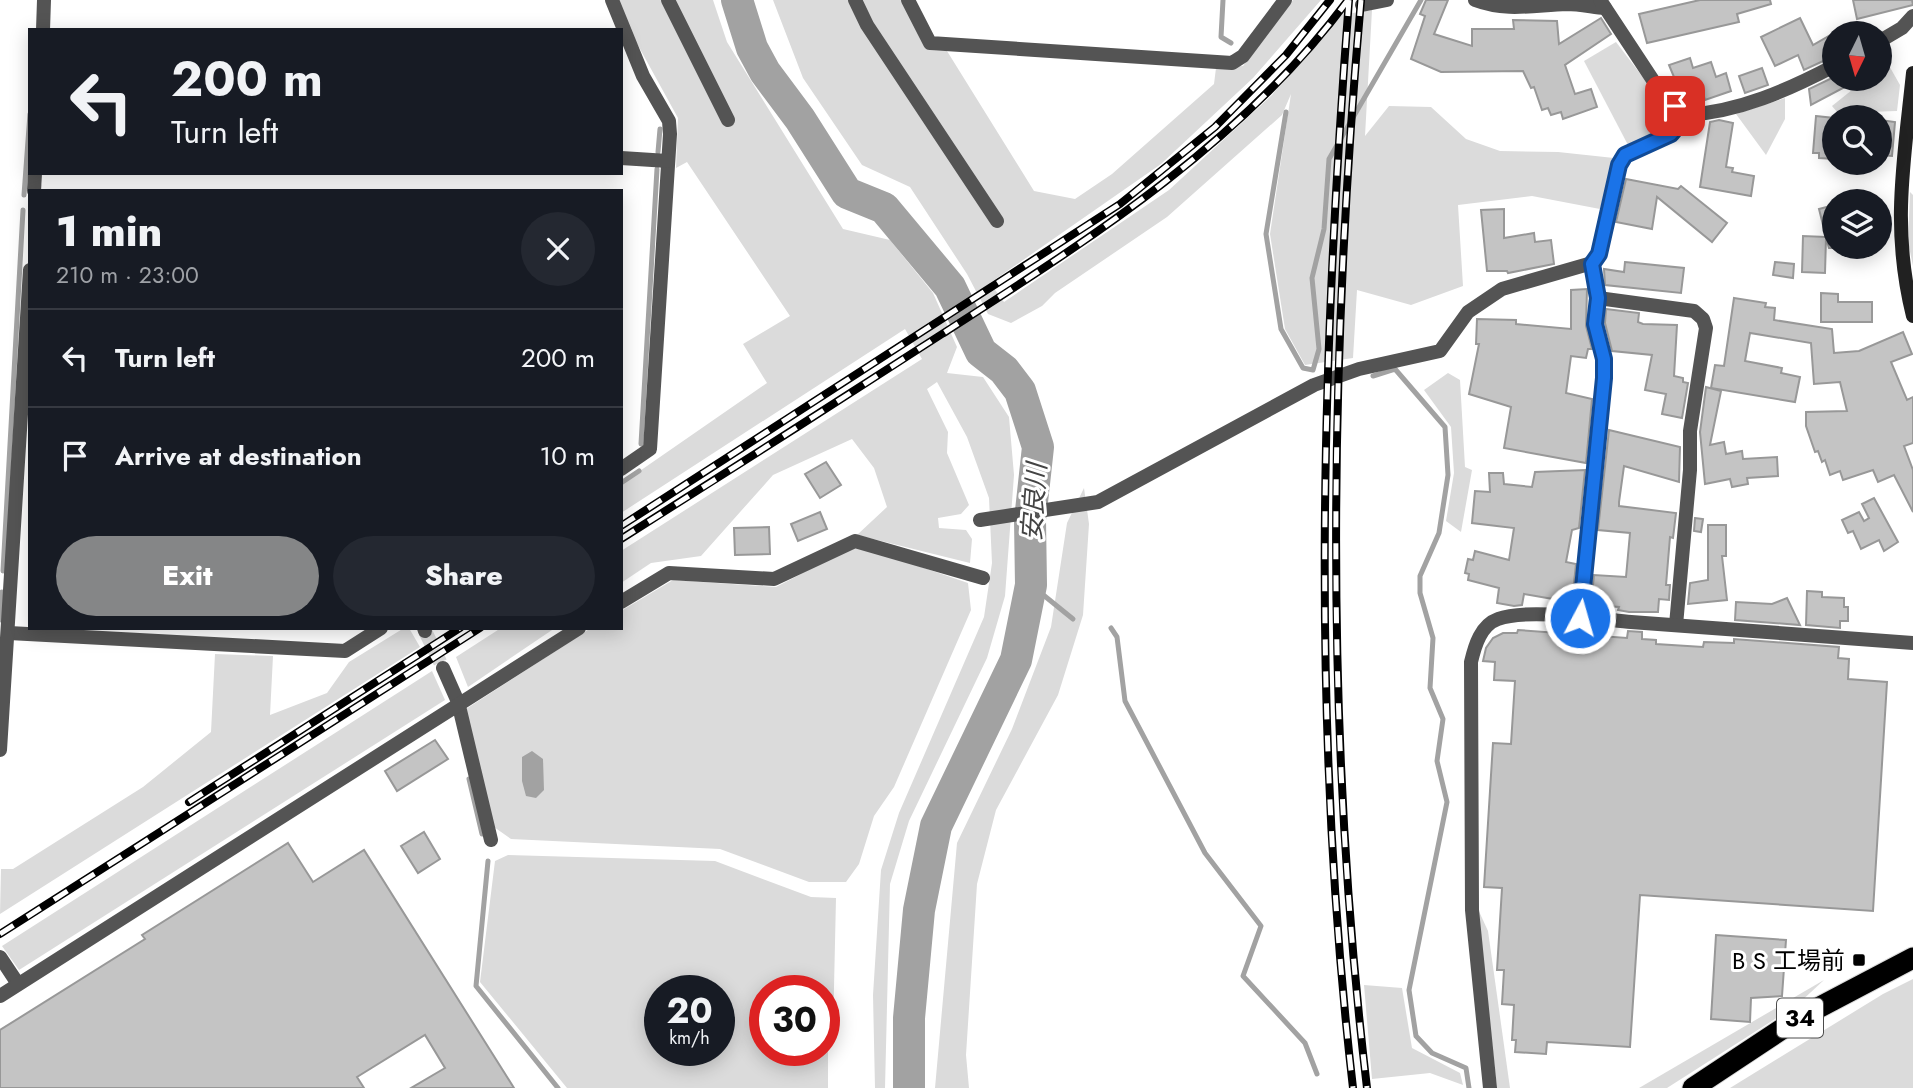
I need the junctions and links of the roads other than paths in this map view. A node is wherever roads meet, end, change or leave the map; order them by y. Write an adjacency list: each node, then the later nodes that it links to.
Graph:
1 (44, 0): 12 (street)
2 (612, 0): 19 (street)
3 (668, 0): 17 (street)
4 (855, 0): 20 (street)
5 (908, 0): 6 (street)
6 (1285, 0)
7 (1387, 0): 10 (street)
8 (1475, 0): 9 (street)
9 (1602, 4): 16 (street)
10 (1362, 5)
11 (1913, 16): 13 (street)
12 (43, 28)
13 (1892, 34)
14 (1822, 72): 16 (street)
15 (1913, 73): 24 (street)
16 (1686, 116): 21 (street)
17 (728, 120)
18 (623, 158): 19 (street)
19 (668, 161): 25 (street)
20 (997, 221)
21 (1592, 264): 23 (street); 26 (street)
22 (28, 296): 28 (street)
23 (1598, 298): 30 (street); 31 (street)
24 (1913, 316)
25 (623, 468)
26 (985, 519)
27 (983, 578): 29 (street)
28 (6, 581): 34 (street)
29 (623, 601)
30 (1580, 618): 31 (street); 44 (street)
31 (1676, 625): 35 (street)
32 (378, 630): 34 (street)
33 (576, 630): 37 (street)
34 (9, 633): 38 (street)
35 (1913, 643)
36 (443, 668): 37 (street)
37 (458, 702): 39 (street); 42 (street)
38 (0, 750)
39 (491, 840)
40 (0, 957): 42 (street)
41 (1913, 958): 45 (highway, 34)
42 (18, 984): 43 (street)
43 (0, 996)
44 (1490, 1088)
45 (1693, 1088)

